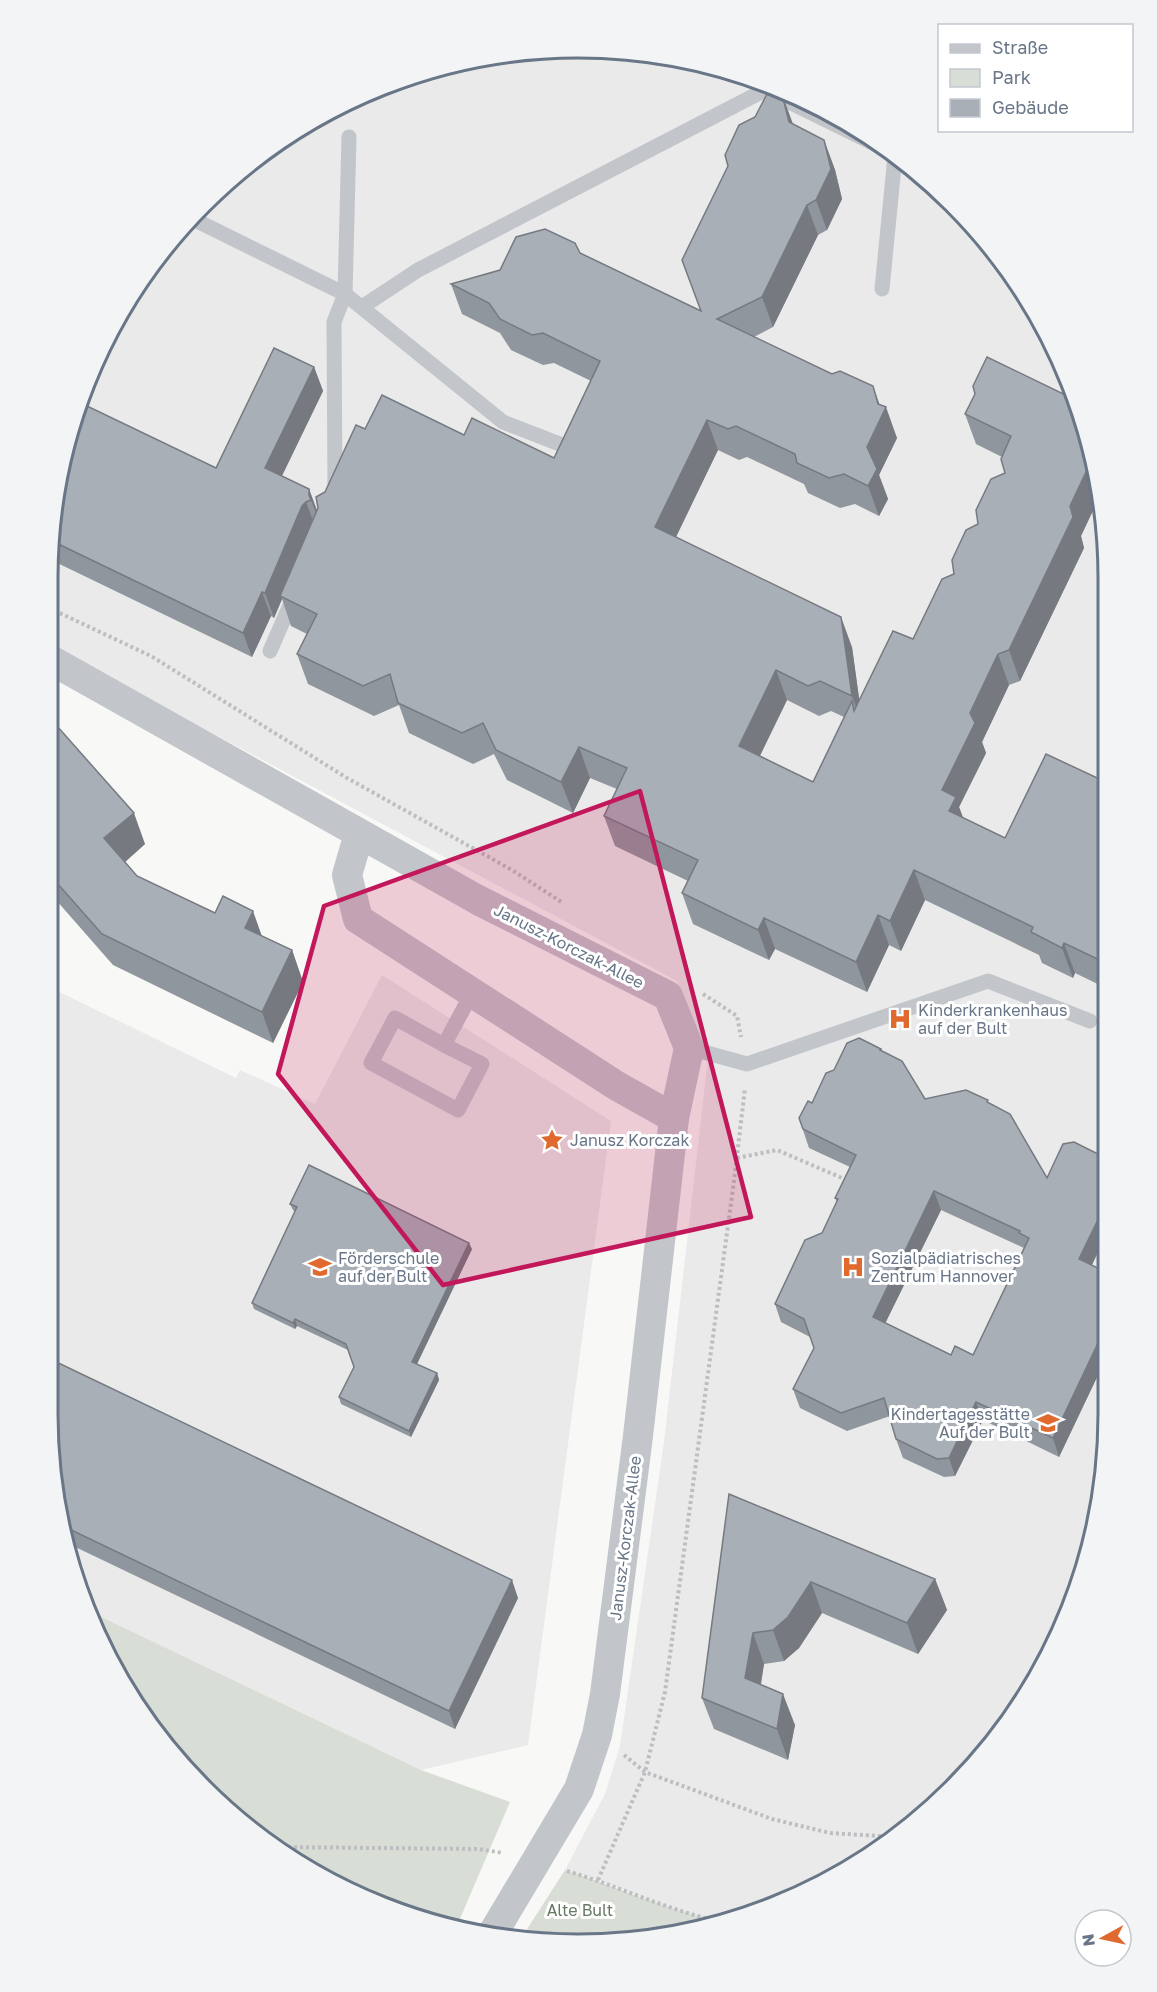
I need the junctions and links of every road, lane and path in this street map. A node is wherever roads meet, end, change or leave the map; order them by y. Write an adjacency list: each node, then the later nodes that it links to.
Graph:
1 (761, 92): 7 (lane)
2 (349, 137): 6 (lane)
3 (895, 166): 5 (lane)
4 (200, 222): 6 (lane)
5 (882, 289)
6 (345, 294): 7 (lane); 9 (lane)
7 (362, 307): 8 (lane)
8 (570, 448)
9 (335, 500)
10 (302, 577): 12 (lane)
11 (58, 612): 15 (path)
12 (270, 651)
13 (58, 664): 14 (street, Janusz-Korczak-Allee)
14 (359, 834): 17 (street); 20 (street, Janusz-Korczak-Allee)
15 (570, 908)
16 (698, 991): 21 (path)
17 (472, 993): 19 (lane); 22 (street)
18 (1090, 1021): 21 (lane)
19 (444, 1045): 19 (lane)
20 (689, 1048): 21 (lane); 22 (street, Janusz-Korczak-Allee)
21 (747, 1064): 23 (path)
22 (674, 1118): 25 (street, Janusz-Korczak-Allee)
23 (736, 1158): 24 (path); 26 (path)
24 (857, 1184)
25 (597, 1735): 26 (path); 29 (street, Janusz-Korczak-Allee)
26 (645, 1772): 27 (path); 30 (path)
27 (880, 1837)
28 (292, 1847): 29 (path)
29 (537, 1858): 30 (path); 32 (street, Janusz-Korczak-Allee)
30 (598, 1880): 31 (path)
31 (705, 1918)
32 (497, 1927)

